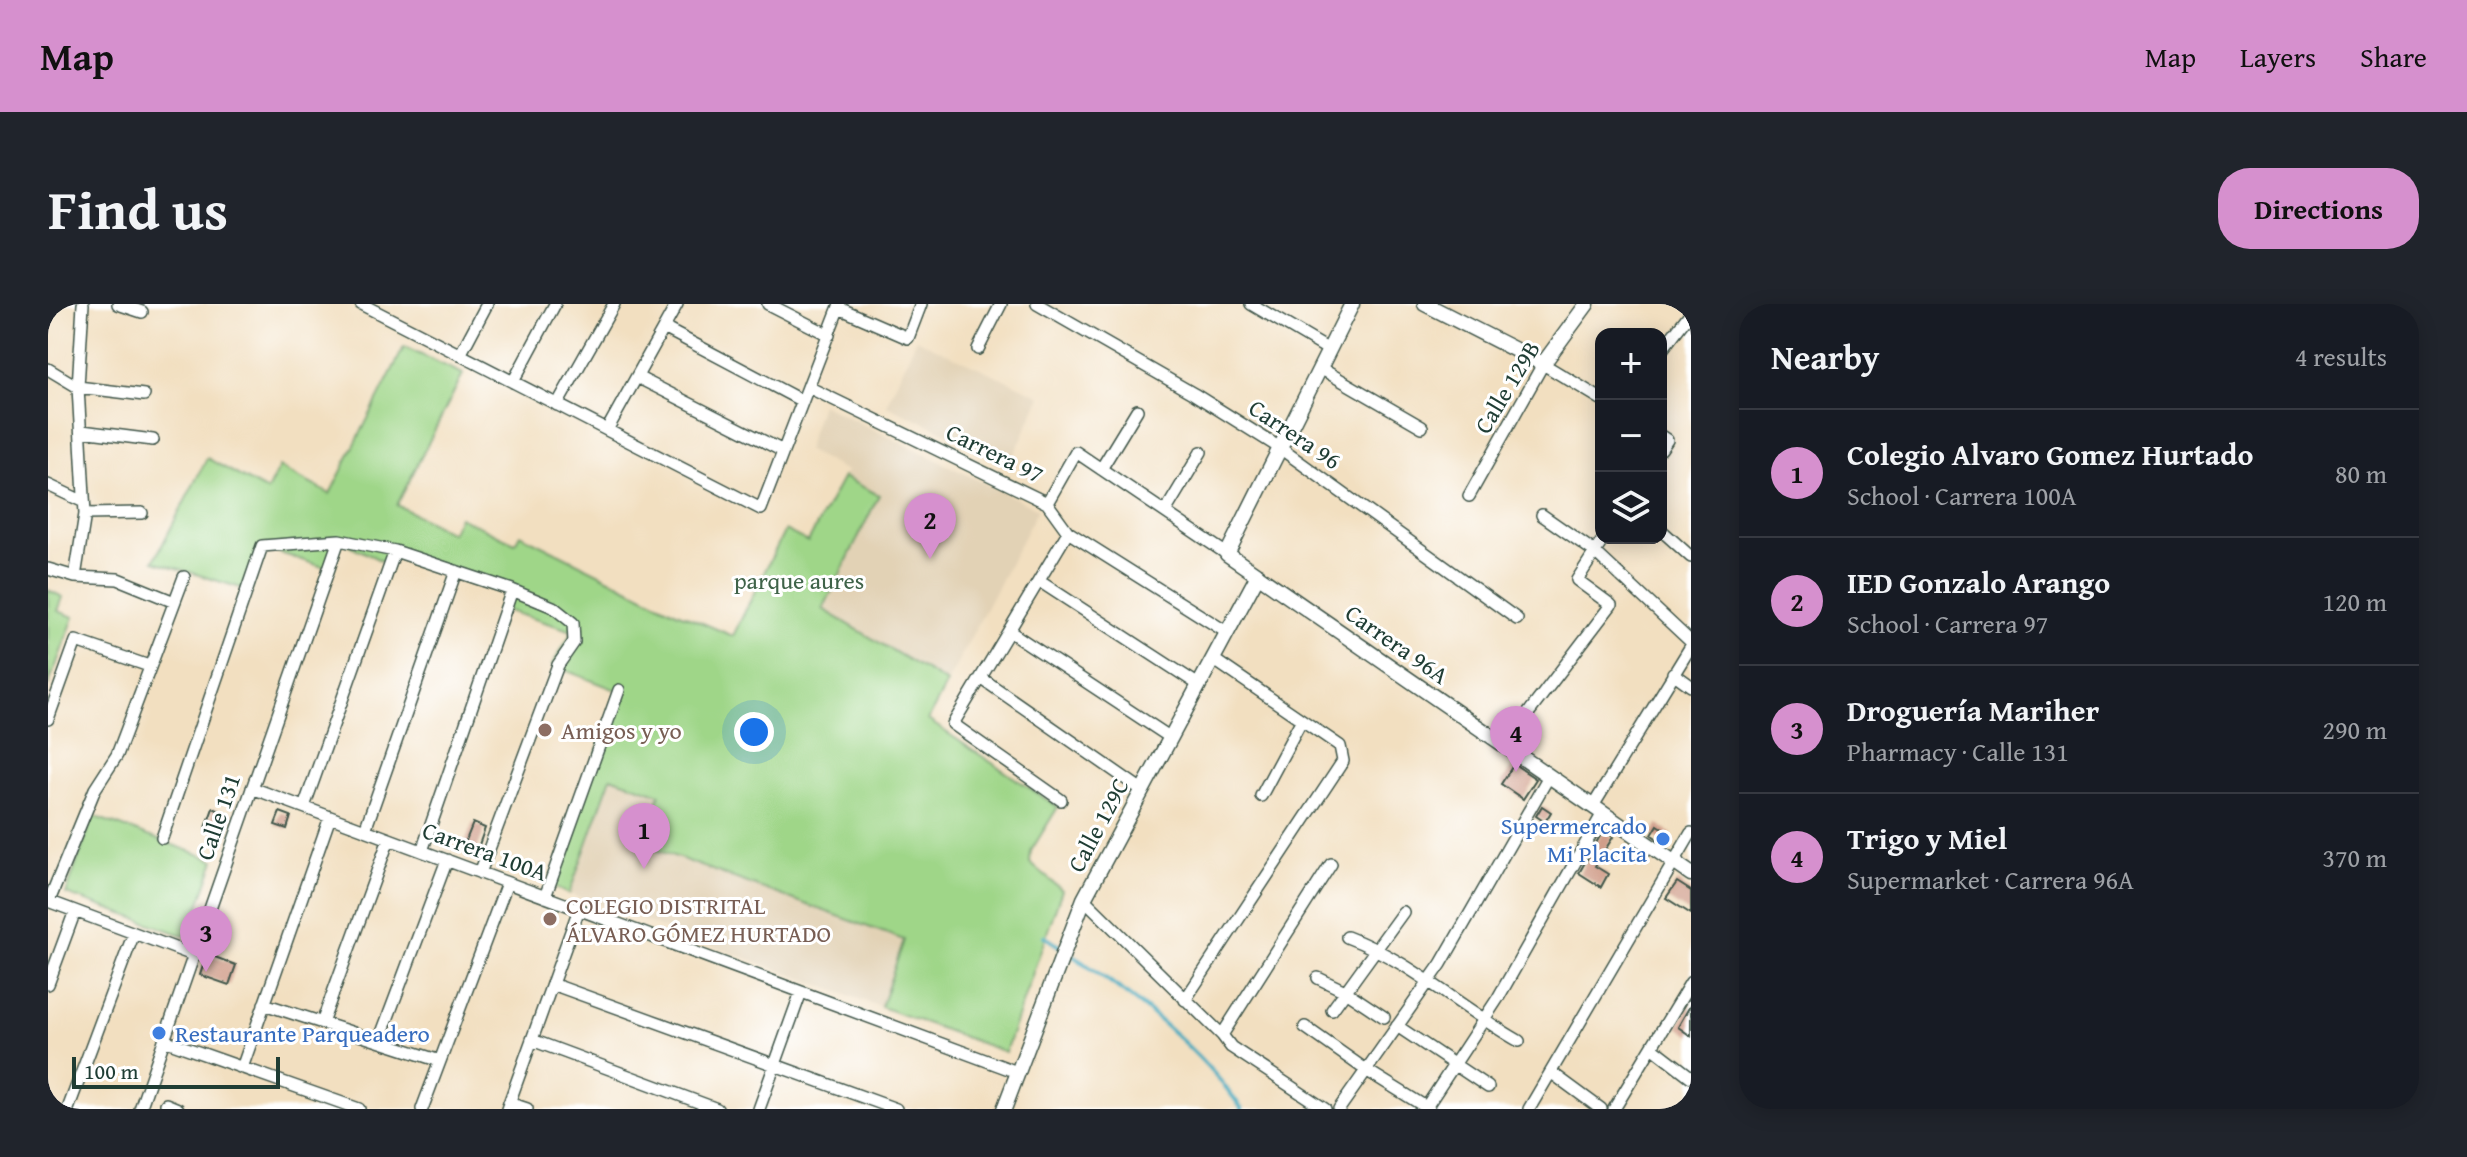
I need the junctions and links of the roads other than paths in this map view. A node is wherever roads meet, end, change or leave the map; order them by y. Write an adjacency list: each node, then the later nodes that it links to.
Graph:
1 (83, 304): 32 (street)
2 (118, 304): 18 (street)
3 (361, 304): 20 (street)
4 (392, 304): 20 (street)
5 (487, 304): 26 (street)
6 (555, 304): 31 (street)
7 (614, 304): 37 (street)
8 (677, 304): 21 (street)
9 (768, 304): 22 (street)
10 (921, 304): 16 (street)
11 (1001, 304): 24 (street)
12 (1037, 304): 43 (street, Carrera 96)
13 (1251, 304): 25 (street)
14 (1352, 304): 25 (street)
15 (1425, 304): 27 (street)
16 (840, 306): 22 (street)
17 (1579, 306): 27 (street, Calle 129B)
18 (142, 312)
19 (1691, 312): 23 (street)
20 (387, 317): 26 (street)
21 (664, 328): 30 (street); 36 (street)
22 (829, 335): 33 (street)
23 (1667, 343)
24 (978, 349)
25 (1329, 350): 28 (street)
26 (460, 355): 31 (street)
27 (1543, 364): 35 (street); 48 (street, Calle 129B)
28 (1320, 368): 39 (street); 43 (street)
29 (48, 369): 32 (street)
30 (637, 377): 40 (street); 44 (street)
31 (513, 382): 37 (street)
32 (78, 387): 34 (street); 41 (street)
33 (808, 387): 36 (street); 49 (street, Carrera 97)
34 (144, 395)
35 (1595, 395)
36 (802, 401): 44 (street)
37 (557, 405): 40 (street)
38 (1137, 410): 46 (street)
39 (1422, 427)
40 (607, 430): 44 (street)
41 (82, 431): 42 (street); 50 (street)
42 (153, 440)
43 (1280, 448): 60 (street); 70 (street, Carrera 96)
44 (783, 451)
45 (1201, 452): 51 (street)
46 (1101, 469): 49 (street, Carrera 96A); 51 (street, Carrera 96A)
47 (48, 485): 50 (street)
48 (1469, 496)
49 (1047, 503): 54 (street, Carrera 97)
50 (84, 508): 52 (street); 65 (street)
51 (1165, 512): 60 (street, Carrera 96A)
52 (142, 513)
53 (1542, 515): 59 (street)
54 (1068, 532): 67 (street); 72 (street, Carrera 97)
55 (1667, 535): 61 (street)
56 (339, 540): 58 (street); 86 (street, Calle 131); 95 (street)
57 (1600, 544): 59 (street)
58 (395, 551): 63 (street); 90 (street)
59 (1595, 552): 73 (street); 84 (street)
60 (1227, 554): 64 (street, Carrera 96A)
61 (1691, 557)
62 (48, 569): 65 (street)
63 (456, 571): 68 (street); 93 (street)
64 (1258, 575): 72 (street, Calle 129C); 84 (street, Carrera 96A)
65 (75, 577): 69 (street)
66 (184, 577): 69 (street)
67 (1039, 581): 71 (street); 78 (street)
68 (512, 590): 97 (street); 101 (street)
69 (172, 601): 75 (street)
70 (1517, 619)
71 (1009, 631): 77 (street); 83 (street)
72 (1228, 633): 74 (street, Calle 129C)
73 (1691, 644): 76 (street)
74 (1213, 659): 78 (street, Calle 129C); 82 (street)
75 (149, 666): 81 (street); 106 (street)
76 (1673, 673): 79 (street); 91 (street)
77 (981, 678): 87 (street); 89 (street)
78 (1199, 685): 83 (street, Calle 129C)
79 (1691, 686)
80 (619, 690): 104 (street)
81 (48, 719)
82 (1301, 721): 88 (street); 121 (street)
83 (1171, 738): 87 (street, Calle 129C)
84 (1504, 745): 85 (street, Carrera 96A)
85 (1549, 776): 91 (street, Carrera 96A); 115 (street)
86 (252, 788): 90 (street, Carrera 100A); 113 (street, Calle 131)
87 (1142, 790): 105 (street, Calle 129C)
88 (1261, 796)
89 (1061, 800)
90 (304, 807): 92 (street, Carrera 100A)
91 (1598, 810): 99 (street, Carrera 96A); 125 (street)
92 (330, 817): 93 (street, Carrera 100A); 122 (street)
93 (365, 830): 96 (street, Carrera 100A)
94 (1691, 833): 99 (street)
95 (162, 838)
96 (389, 839): 97 (street, Carrera 100A); 126 (street)
97 (422, 851): 98 (street, Carrera 100A)
98 (447, 860): 101 (street, Carrera 100A); 132 (street)
99 (1674, 862): 102 (street, Carrera 96A); 141 (street)
100 (1331, 864): 129 (street)
101 (480, 873): 103 (street, Carrera 100A)
102 (1691, 874)
103 (507, 883): 104 (street, Carrera 100A); 135 (street)
104 (545, 897): 107 (street, Carrera 100A)
105 (1084, 899): 121 (street); 140 (street, Calle 129C)
106 (48, 901): 108 (street)
107 (579, 909): 118 (street); 120 (street, Carrera 100A)
108 (75, 911): 110 (street); 117 (street)
109 (1403, 912): 112 (street)
110 (134, 933): 113 (street); 147 (street)
111 (1347, 937): 112 (street)
112 (1379, 949): 115 (street); 119 (street)
113 (193, 955): 130 (street, Calle 131)
114 (1318, 978): 119 (street)
115 (1429, 980): 125 (street); 127 (street)
116 (1691, 982): 134 (street)
117 (48, 984)
118 (552, 984): 131 (street); 137 (street)
119 (1345, 991): 123 (street); 124 (street)
120 (801, 992): 137 (street); 140 (street, Carrera 100A)
121 (1185, 1000): 129 (street)
122 (264, 1004): 126 (street); 138 (street)
123 (1332, 1010)
124 (1384, 1017)
125 (1483, 1020): 133 (street); 136 (street)
126 (322, 1023): 132 (street)
127 (1397, 1026): 136 (street); 139 (street)
128 (1305, 1027): 139 (street)
129 (1222, 1035): 157 (street)
130 (164, 1040): 138 (street); 148 (street, Calle 131)
131 (532, 1040): 145 (street); 153 (street)
132 (379, 1041): 135 (street)
133 (1519, 1041)
134 (1652, 1047): 142 (street); 161 (street)
135 (440, 1061): 151 (street)
136 (1454, 1064): 143 (street); 146 (street)
137 (775, 1065): 154 (street); 155 (street)
138 (242, 1068): 150 (street)
139 (1366, 1070): 146 (street); 158 (street)
140 (1017, 1072): 156 (street, Calle 129C)
141 (1552, 1073): 159 (street); 160 (street)
142 (1691, 1077)
143 (1488, 1087)
144 (166, 1104): 149 (street)
145 (508, 1106): 152 (street)
146 (1427, 1108)
147 (68, 1109)
148 (140, 1109)
149 (178, 1109)
150 (359, 1109)
151 (422, 1109)
152 (527, 1109)
153 (717, 1109)
154 (759, 1109)
155 (896, 1109)
156 (1004, 1109)
157 (1325, 1109)
158 (1339, 1109)
159 (1529, 1109)
160 (1601, 1109)
161 (1614, 1109)

